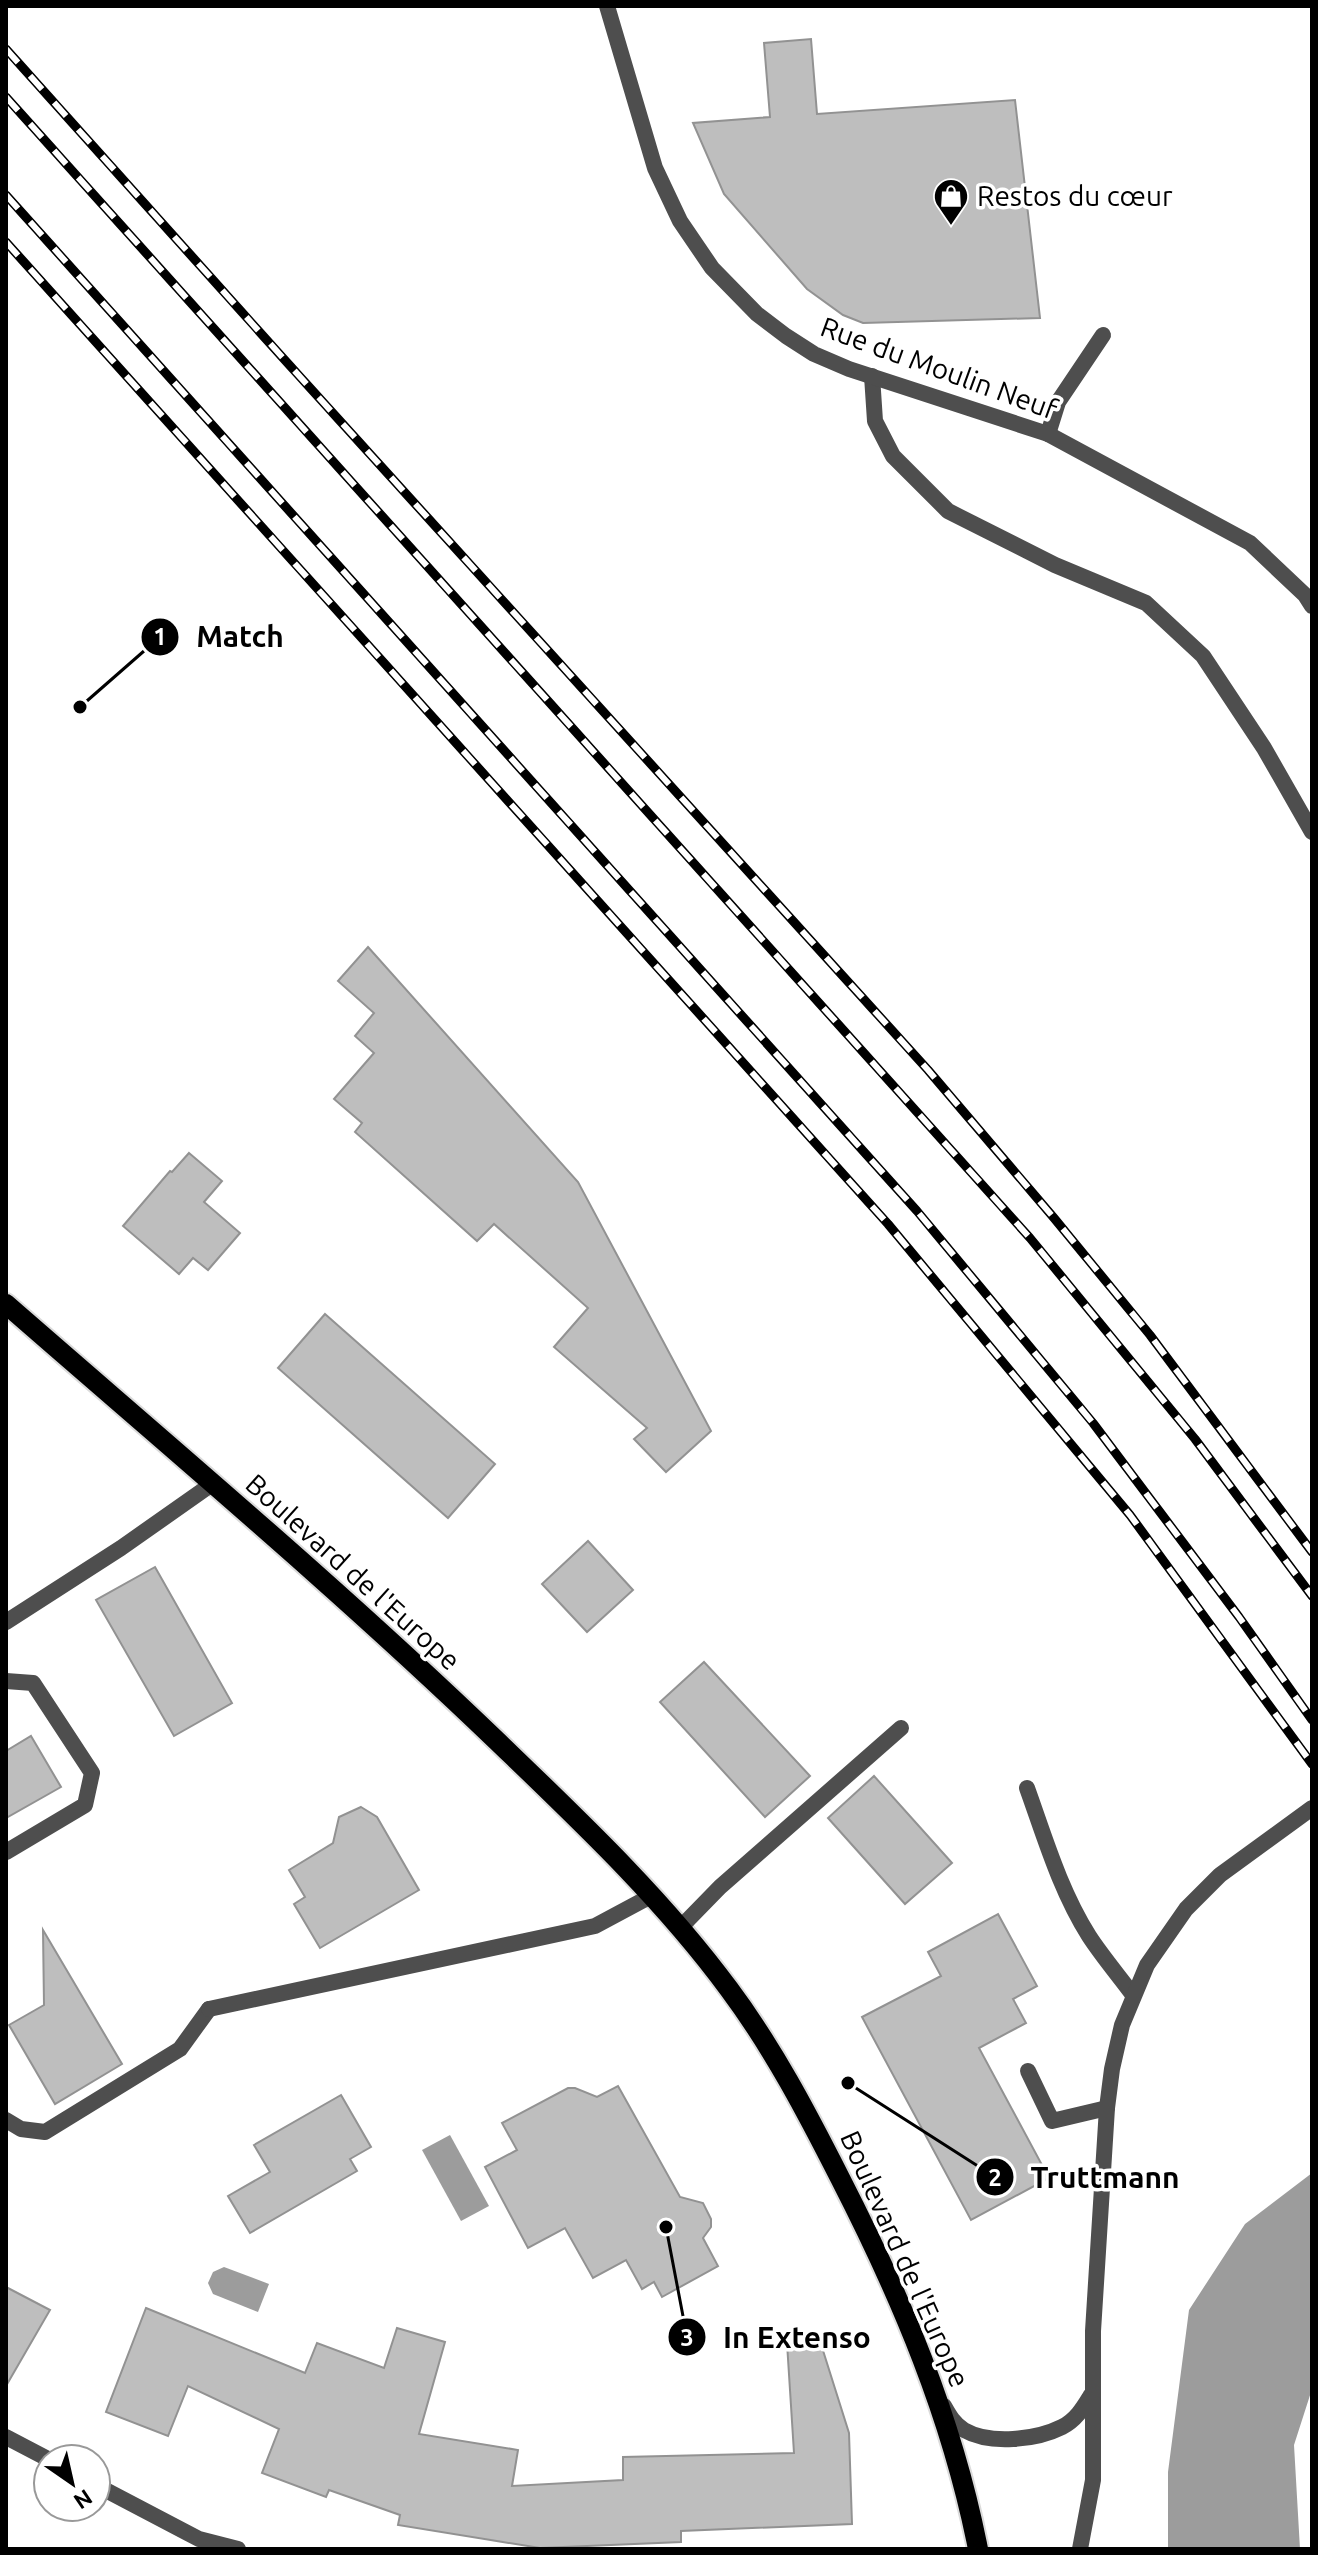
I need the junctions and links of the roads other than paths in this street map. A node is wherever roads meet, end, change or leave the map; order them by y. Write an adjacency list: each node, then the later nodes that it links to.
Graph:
1 (607, 6): 3 (street, Rue du Moulin Neuf)
2 (1103, 335): 4 (street)
3 (872, 376): 4 (street, Rue du Moulin Neuf); 6 (street)
4 (1048, 434): 5 (street, Rue du Moulin Neuf)
5 (1310, 597)
6 (1312, 832)
7 (6, 1304): 8 (main road, Boulevard de l'Europe)
8 (212, 1484): 9 (street); 15 (main road, Boulevard de l'Europe)
9 (6, 1622)
10 (6, 1681): 14 (street)
11 (901, 1728): 16 (street)
12 (1027, 1788): 17 (street)
13 (1312, 1808): 17 (street)
14 (6, 1852)
15 (651, 1896): 16 (main road, Boulevard de l'Europe); 20 (street)
16 (680, 1928): 22 (main road, Boulevard de l'Europe)
17 (1133, 1995): 19 (street)
18 (1028, 2071): 19 (street)
19 (1107, 2108): 21 (street)
20 (6, 2120)
21 (1092, 2394): 22 (street); 26 (street)
22 (939, 2397): 28 (main road, Boulevard de l'Europe)
23 (6, 2437): 24 (street)
24 (32, 2451)
25 (112, 2493): 27 (street)
26 (1079, 2544)
27 (238, 2549)
28 (978, 2549)

